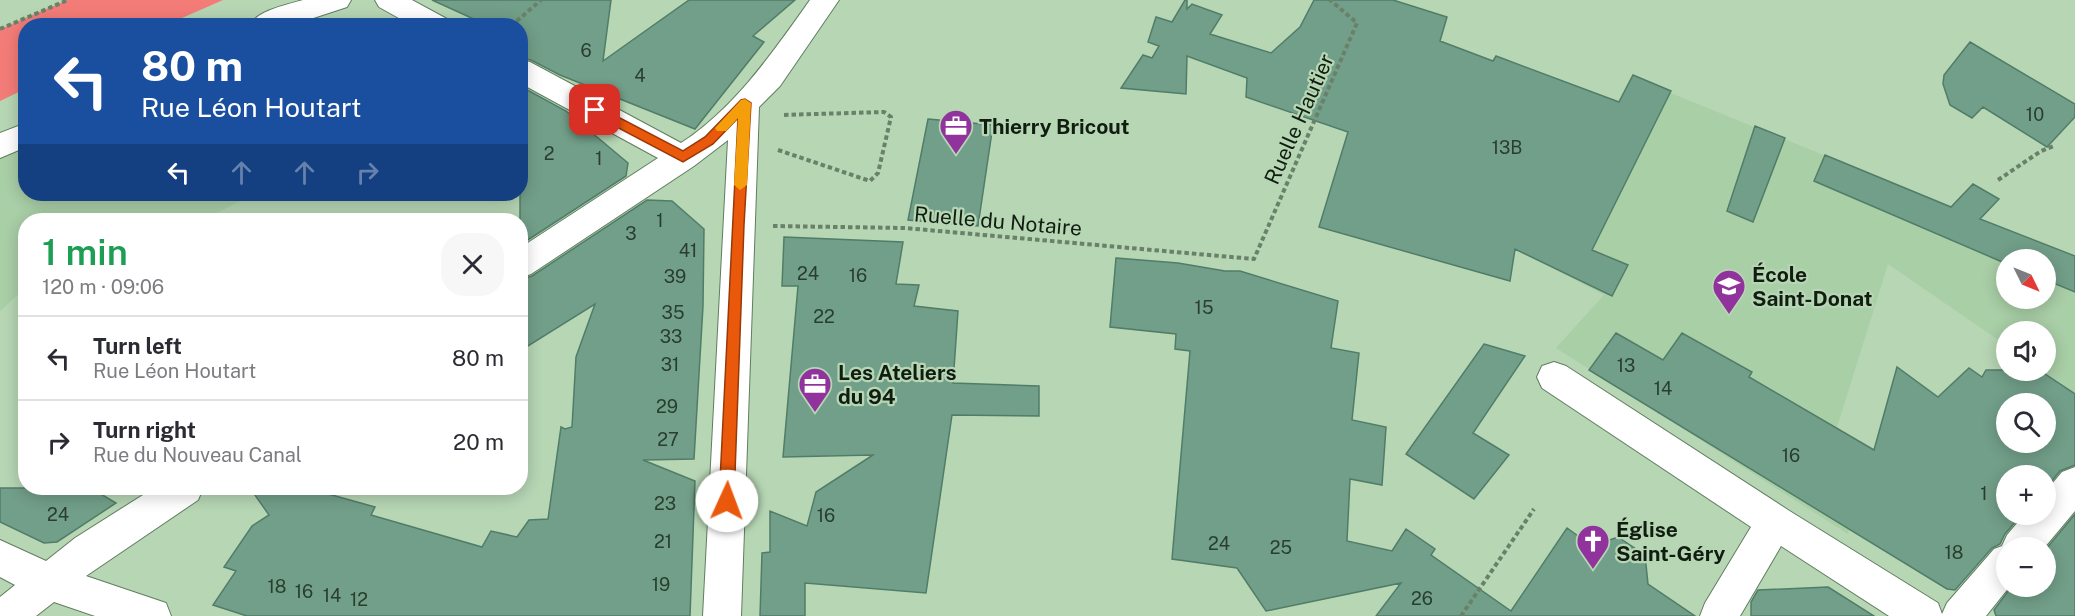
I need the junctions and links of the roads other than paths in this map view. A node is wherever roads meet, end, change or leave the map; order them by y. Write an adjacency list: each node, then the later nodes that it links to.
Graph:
1 (337, 0): 4 (street)
2 (389, 0): 5 (street)
3 (825, 0): 7 (street)
4 (280, 18)
5 (422, 18)
6 (528, 74): 10 (street)
7 (744, 122): 10 (street); 22 (street)
8 (18, 138): 9 (street)
9 (0, 146)
10 (683, 158): 11 (street)
11 (528, 260)
12 (1554, 377): 15 (street)
13 (2075, 484): 16 (street)
14 (174, 495): 19 (street)
15 (1775, 522): 23 (street); 24 (street)
16 (2029, 537)
17 (0, 558): 19 (street)
18 (1996, 575): 25 (street)
19 (49, 582): 20 (street); 21 (street)
20 (6, 616)
21 (152, 616)
22 (722, 616)
23 (1719, 616)
24 (1924, 616)
25 (1960, 616)

